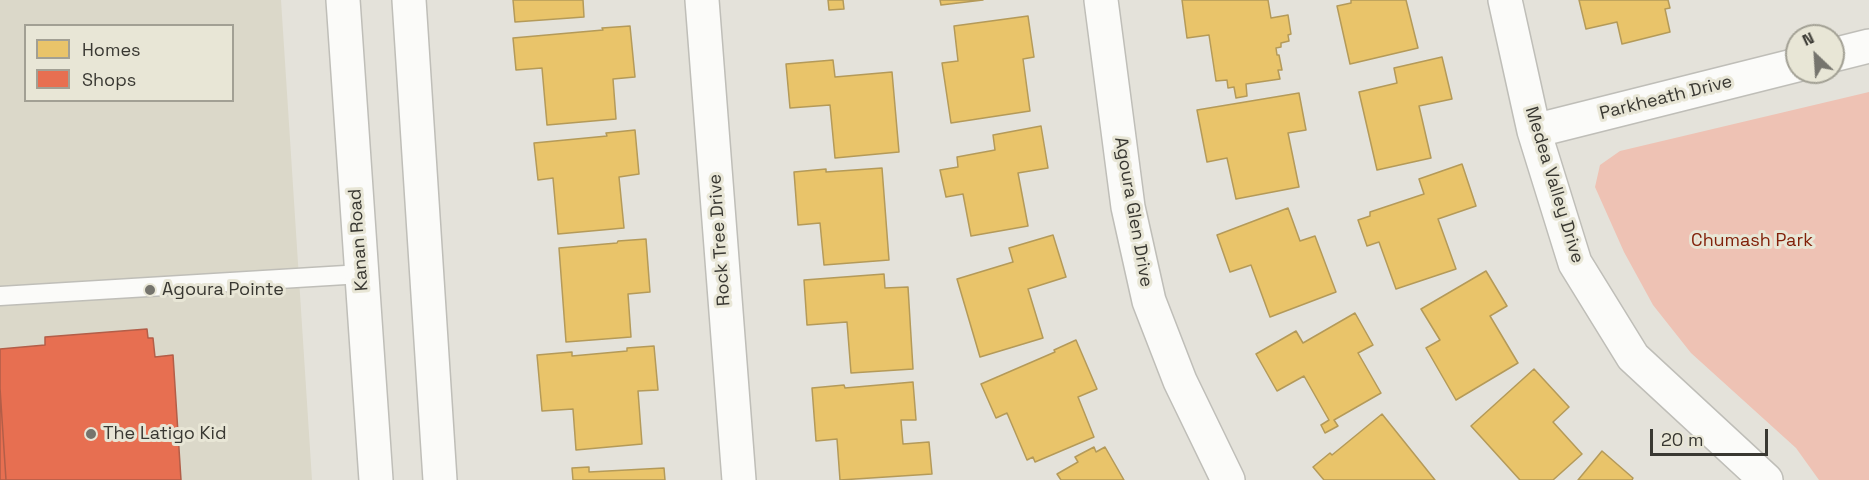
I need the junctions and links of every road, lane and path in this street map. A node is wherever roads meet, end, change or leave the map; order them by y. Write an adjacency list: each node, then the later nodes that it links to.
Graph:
1 (343, 0): 10 (street, Kanan Road)
2 (409, 0): 13 (street)
3 (702, 0): 14 (street, Rock Tree Drive)
4 (1101, 0): 15 (street, Agoura Glen Drive)
5 (1505, 0): 9 (street, Medea Valley Drive)
6 (1869, 46): 7 (street)
7 (1845, 53)
8 (1785, 68): 9 (street, Parkheath Drive)
9 (1534, 131): 16 (street, Medea Valley Drive)
10 (362, 274): 11 (lane); 12 (street, Kanan Road)
11 (0, 296)
12 (376, 480)
13 (440, 480)
14 (739, 480)
15 (1228, 480)
16 (1766, 480)

